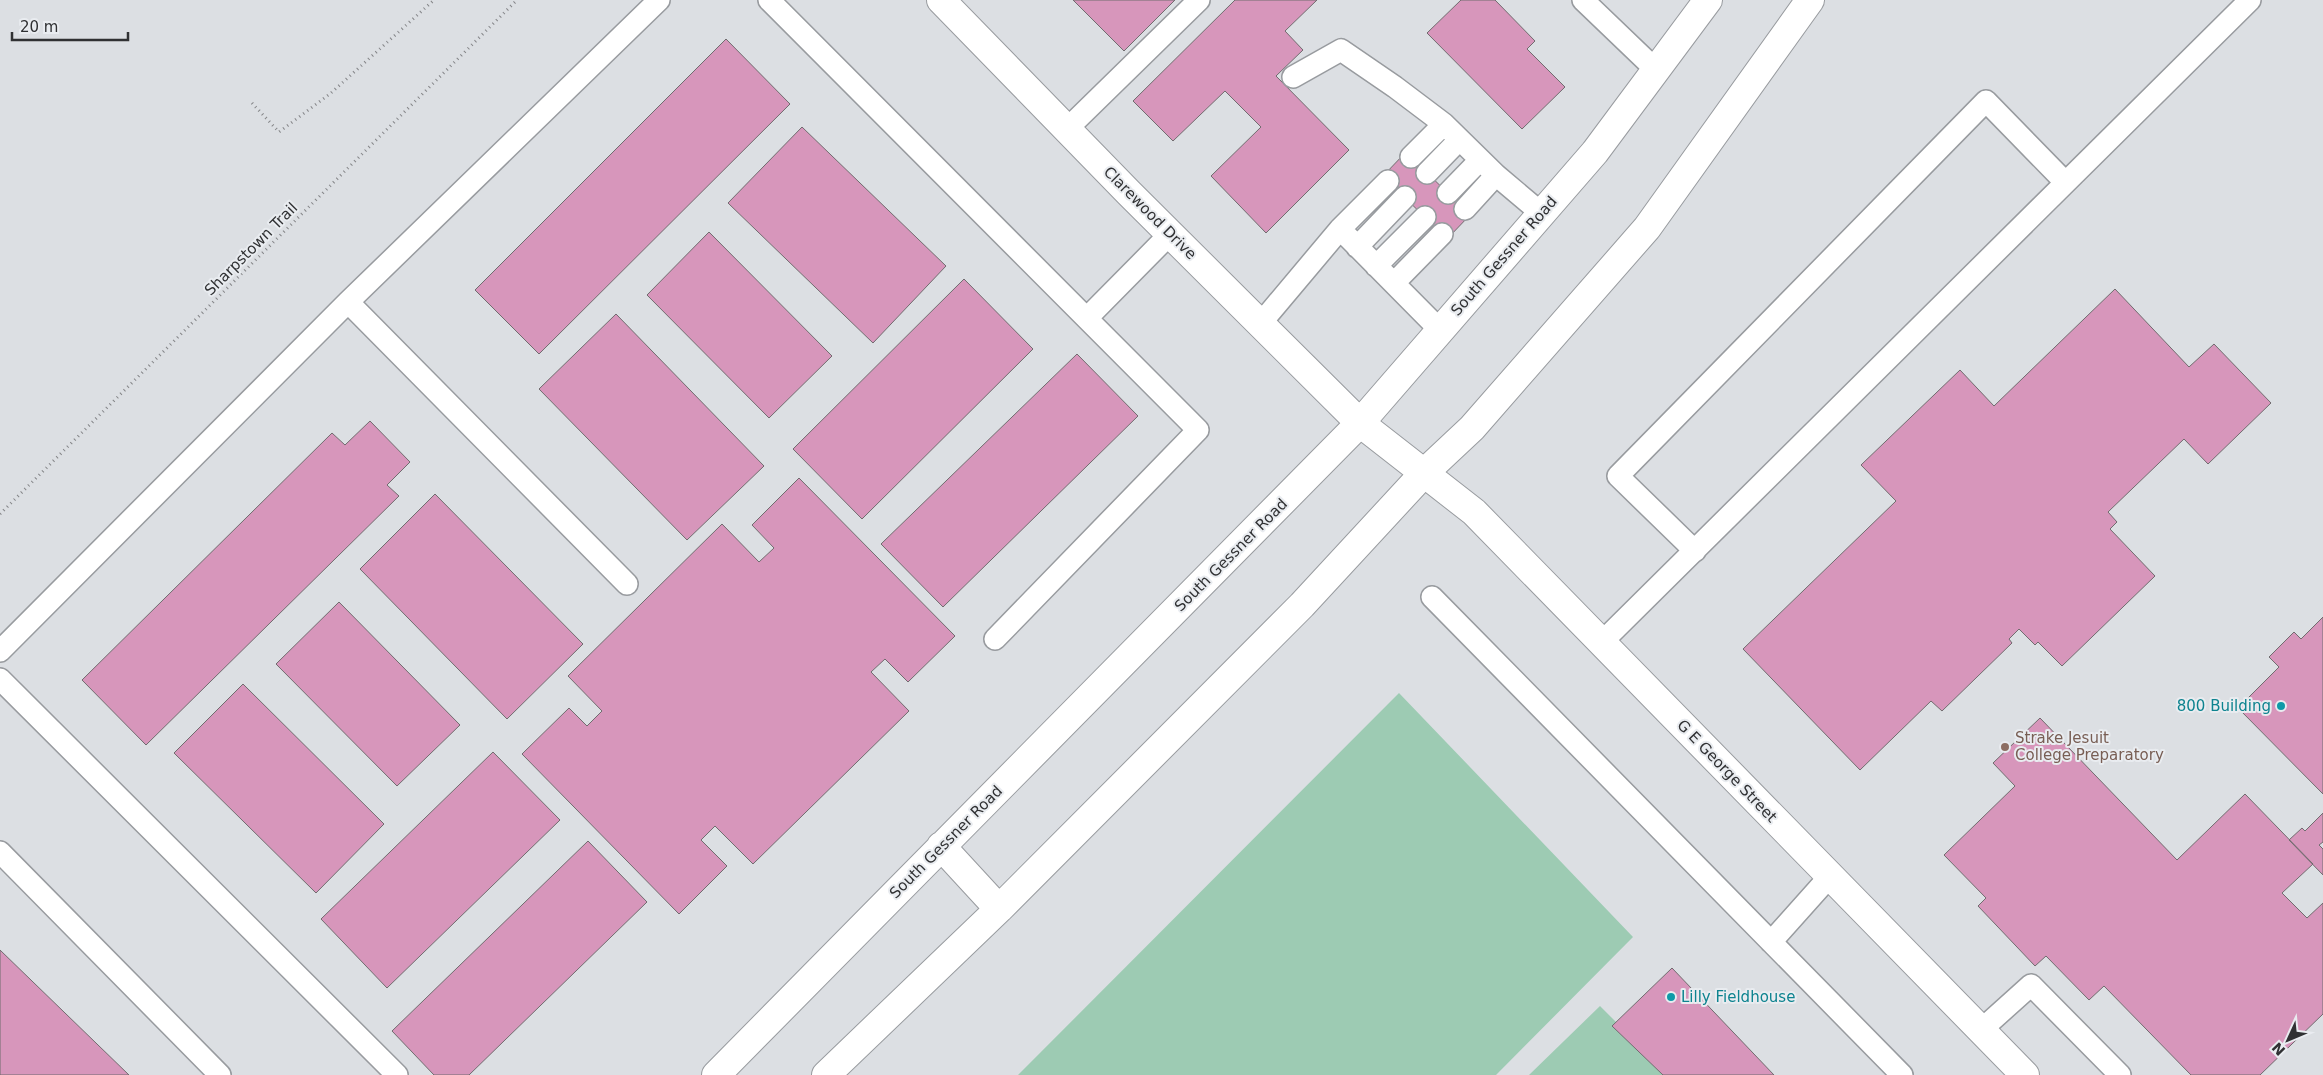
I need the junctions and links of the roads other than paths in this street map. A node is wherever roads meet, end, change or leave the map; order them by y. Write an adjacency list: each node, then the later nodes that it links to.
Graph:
1 (659, 0): 31 (lane)
2 (769, 0): 32 (lane)
3 (941, 0): 12 (main road, Clarewood Drive)
4 (1200, 0): 12 (lane)
5 (1583, 0): 9 (lane)
6 (1708, 0): 9 (main road, South Gessner Road)
7 (1810, 0): 36 (main road)
8 (2250, 0): 19 (lane)
9 (1656, 70): 23 (main road, South Gessner Road)
10 (1293, 77): 11 (lane)
11 (1444, 124): 13 (lane); 14 (lane)
12 (1067, 129): 26 (main road, Clarewood Drive)
13 (1459, 140): 15 (lane); 16 (lane)
14 (1411, 157)
15 (1480, 160): 17 (lane); 20 (lane)
16 (1427, 173)
17 (1496, 175): 22 (lane); 23 (lane)
18 (1388, 181): 25 (lane)
19 (2065, 182): 37 (lane); 37 (lane)
20 (1448, 193)
21 (1405, 197): 28 (lane)
22 (1465, 209)
23 (1541, 213): 34 (main road, South Gessner Road)
24 (1424, 217): 29 (lane)
25 (1340, 230): 28 (lane); 33 (lane)
26 (1170, 234): 32 (lane); 33 (main road, Clarewood Drive)
27 (1442, 234): 30 (lane)
28 (1357, 247): 29 (lane)
29 (1376, 266): 30 (lane)
30 (1394, 283): 34 (lane)
31 (348, 302): 38 (lane); 42 (lane)
32 (1087, 318): 40 (lane)
33 (1261, 323): 35 (main road, Clarewood Drive)
34 (1440, 330): 35 (main road, South Gessner Road)
35 (1360, 424): 36 (main road, Clarewood Drive); 44 (main road, South Gessner Road)
36 (1424, 473): 41 (main road, G E George Street); 47 (main road)
37 (1695, 551): 41 (lane)
38 (627, 584)
39 (1432, 597): 48 (lane)
40 (995, 638)
41 (1602, 642): 46 (main road, G E George Street)
42 (0, 651)
43 (4, 690): 51 (lane)
44 (941, 846): 47 (main road); 52 (main road, South Gessner Road)
45 (0, 852): 50 (lane)
46 (1830, 876): 48 (lane); 49 (main road, G E George Street)
47 (999, 908): 53 (main road)
48 (1771, 942): 54 (lane)
49 (1981, 1030): 55 (main road, G E George Street); 56 (lane)
50 (220, 1075)
51 (397, 1075)
52 (716, 1075)
53 (826, 1075)
54 (1902, 1075)
55 (2025, 1075)
56 (2120, 1075)

